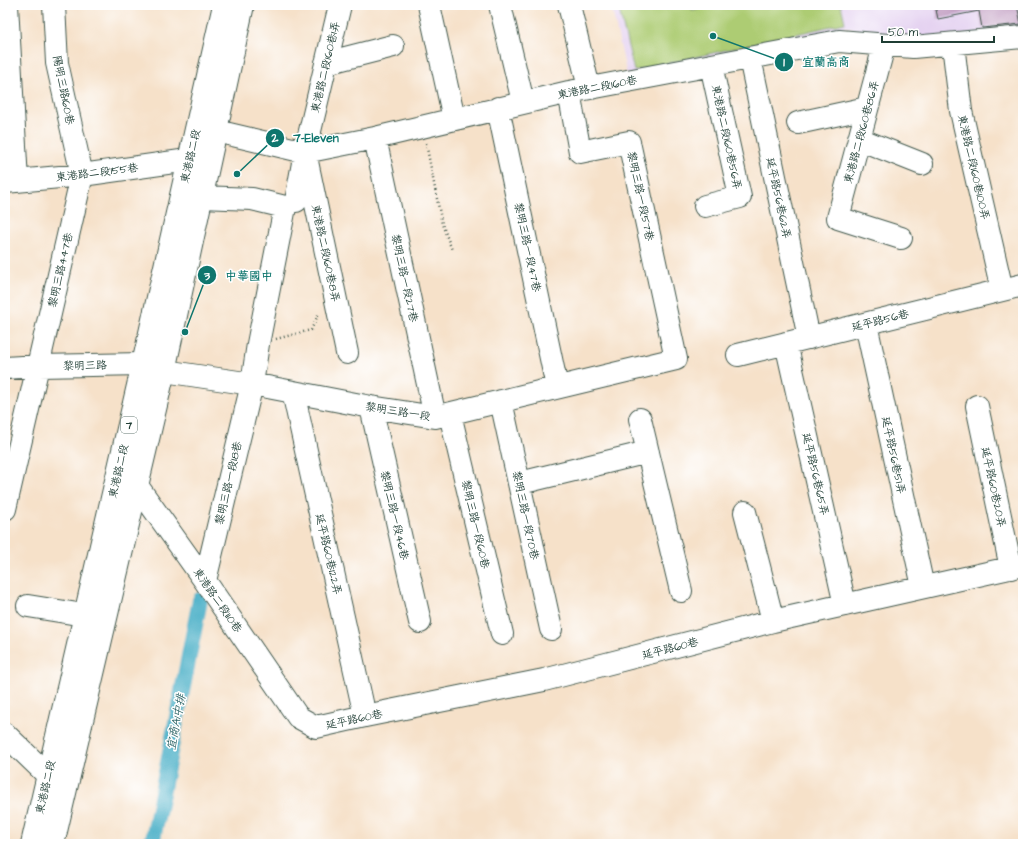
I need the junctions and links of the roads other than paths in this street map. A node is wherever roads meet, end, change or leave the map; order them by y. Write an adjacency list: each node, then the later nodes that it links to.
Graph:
1 (7, 5): 29 (street)
2 (54, 5): 28 (street, 陽明三路160巷)
3 (224, 5): 26 (street, 東港路二段 / 7)
4 (243, 5): 22 (street, 東港路二段 / 7)
5 (340, 5): 14 (street, 東港路二段160巷1弄)
6 (429, 5): 20 (street)
7 (500, 5): 17 (street)
8 (569, 5): 16 (street)
9 (1023, 37): 10 (street, 東港路二段160巷)
10 (953, 44): 12 (street, 東港路二段160巷); 35 (street, 東港路二段160巷100弄)
11 (393, 46): 14 (street)
12 (884, 46): 13 (street, 東港路二段160巷); 19 (street, 東港路二段160巷86弄)
13 (750, 58): 15 (street, 東港路二段160巷); 37 (street, 延平路56巷62弄)
14 (326, 64): 25 (street, 東港路二段160巷1弄)
15 (711, 65): 16 (street, 東港路二段160巷); 32 (street, 東港路二段160巷56弄)
16 (579, 90): 17 (street, 東港路二段160巷); 41 (street, 黎明三路一段57巷)
17 (523, 102): 18 (street, 東港路二段160巷)
18 (498, 108): 20 (street, 東港路二段160巷); 47 (street, 黎明三路一段47巷)
19 (867, 108): 21 (street); 24 (street, 東港路二段160巷86弄)
20 (454, 119): 23 (street, 東港路二段160巷)
21 (798, 123)
22 (216, 131): 25 (street, 東港路二段160巷); 26 (street); 30 (street, 東港路二段 / 7)
23 (375, 138): 25 (street, 東港路二段160巷); 52 (street, 黎明三路一段27巷)
24 (859, 139): 27 (street); 33 (street, 東港路二段160巷86弄)
25 (305, 152): 31 (street, 東港路二段160巷1弄); 39 (street, 東港路二段160巷8弄)
26 (188, 160): 28 (street, 東港路二段155巷); 30 (street); 42 (street, 東港路二段 / 7)
27 (922, 164)
28 (82, 174): 29 (street, 東港路二段155巷); 43 (street, 黎明三路447巷)
29 (11, 182)
30 (202, 197): 45 (street, 東港路二段 / 7); 46 (street, 黎明三路一段18巷)
31 (296, 201)
32 (705, 206)
33 (901, 238)
34 (1023, 285): 35 (street, 延平路56巷)
35 (1002, 290): 36 (street, 延平路56巷)
36 (866, 324): 37 (street, 延平路56巷); 63 (street, 延平路56巷51弄)
37 (809, 338): 38 (street, 延平路56巷)
38 (786, 343): 40 (street, 延平路56巷); 65 (street, 延平路56巷65弄)
39 (347, 353)
40 (738, 355)
41 (676, 359): 47 (street, 黎明三路一段)
42 (143, 364): 43 (street, 黎明三路); 45 (street, 黎明三路); 56 (street, 東港路二段 / 7)
43 (39, 366): 44 (street, 黎明三路); 54 (street, 黎明三路447巷)
44 (5, 368)
45 (164, 371): 46 (street, 黎明三路一段); 58 (street, 東港路二段 / 7)
46 (252, 384): 48 (street, 黎明三路一段); 62 (street, 黎明三路一段18巷)
47 (557, 387): 49 (street, 黎明三路一段)
48 (293, 392): 51 (street, 黎明三路一段); 72 (street, 延平路60巷122弄)
49 (500, 401): 52 (street, 黎明三路一段); 57 (street, 黎明三路一段70巷)
50 (977, 406): 61 (street, 延平路60巷20弄)
51 (371, 407): 52 (street, 黎明三路一段); 69 (street, 黎明三路一段46巷)
52 (442, 415): 71 (street, 黎明三路一段60巷)
53 (640, 419): 55 (street)
54 (13, 438): 59 (street, 黎明三路447巷)
55 (648, 452): 57 (street); 64 (street)
56 (115, 482): 58 (street); 67 (street, 東港路二段 / 7)
57 (520, 483): 70 (street, 黎明三路一段70巷)
58 (138, 487): 62 (street, 東港路二段110巷); 76 (street, 東港路二段 / 7)
59 (5, 509)
60 (745, 512): 68 (street)
61 (1017, 567): 63 (street, 延平路60巷)
62 (205, 581): 73 (street, 東港路二段110巷)
63 (923, 587): 65 (street, 延平路60巷)
64 (681, 591)
65 (845, 605): 68 (street, 延平路60巷)
66 (28, 606): 67 (street)
67 (84, 615): 75 (street, 東港路二段 / 7)
68 (773, 621): 72 (street, 延平路60巷)
69 (420, 622)
70 (551, 629)
71 (502, 634)
72 (365, 716): 73 (street, 延平路60巷)
73 (316, 727)
74 (5, 734): 75 (street)
75 (48, 774): 76 (street); 77 (street, 東港路二段 / 7)
76 (66, 792): 78 (street, 東港路二段 / 7)
77 (32, 844)
78 (54, 844)

